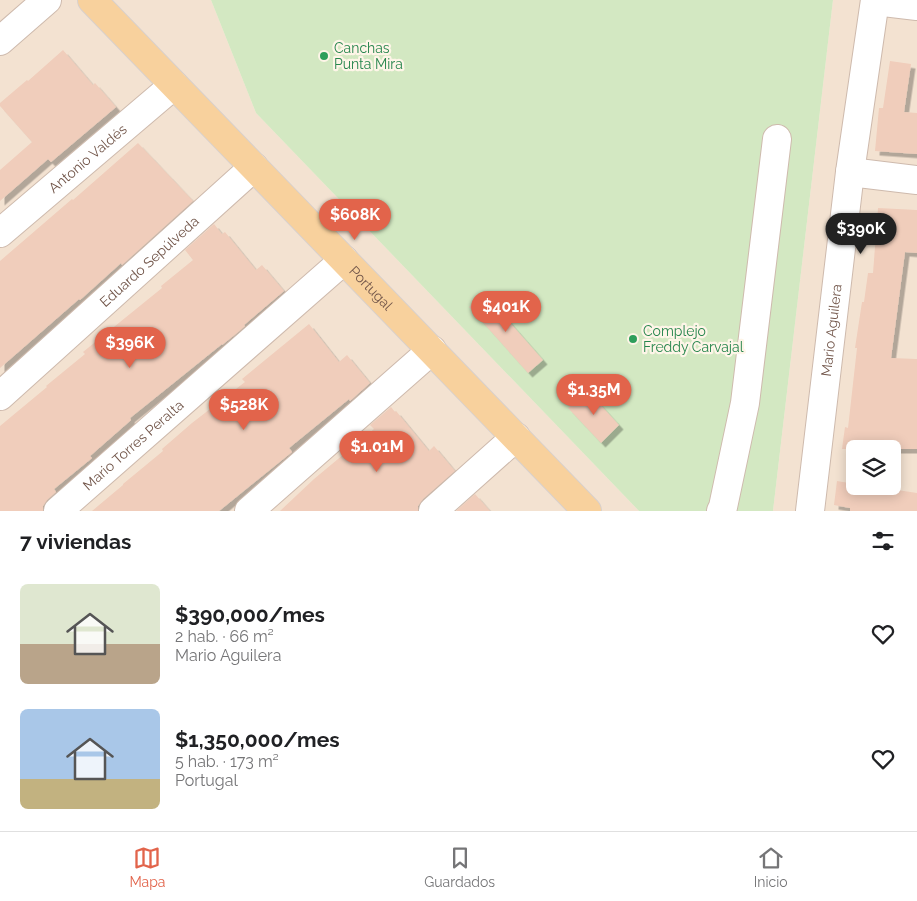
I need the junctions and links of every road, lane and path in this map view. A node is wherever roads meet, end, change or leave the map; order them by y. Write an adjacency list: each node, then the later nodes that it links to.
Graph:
1 (47, 0): 5 (street)
2 (92, 0): 6 (main road, Portugal)
3 (875, 1): 4 (street); 9 (street, Mario Aguilera)
4 (917, 6)
5 (0, 41)
6 (174, 85): 8 (main road, Portugal); 11 (street, Antonio Valdés)
7 (777, 139): 20 (street)
8 (254, 167): 12 (main road, Portugal); 14 (street, Eduardo Sepúlveda)
9 (850, 172): 10 (street); 21 (street, Mario Aguilera)
10 (917, 180)
11 (0, 233)
12 (344, 260): 13 (main road, Portugal); 16 (street, Mario Torres Peralta)
13 (432, 350): 15 (main road, Portugal); 17 (street)
14 (0, 396)
15 (516, 437): 18 (street); 19 (main road, Portugal)
16 (58, 511)
17 (248, 511)
18 (433, 511)
19 (587, 511)
20 (721, 511)
21 (810, 511)

